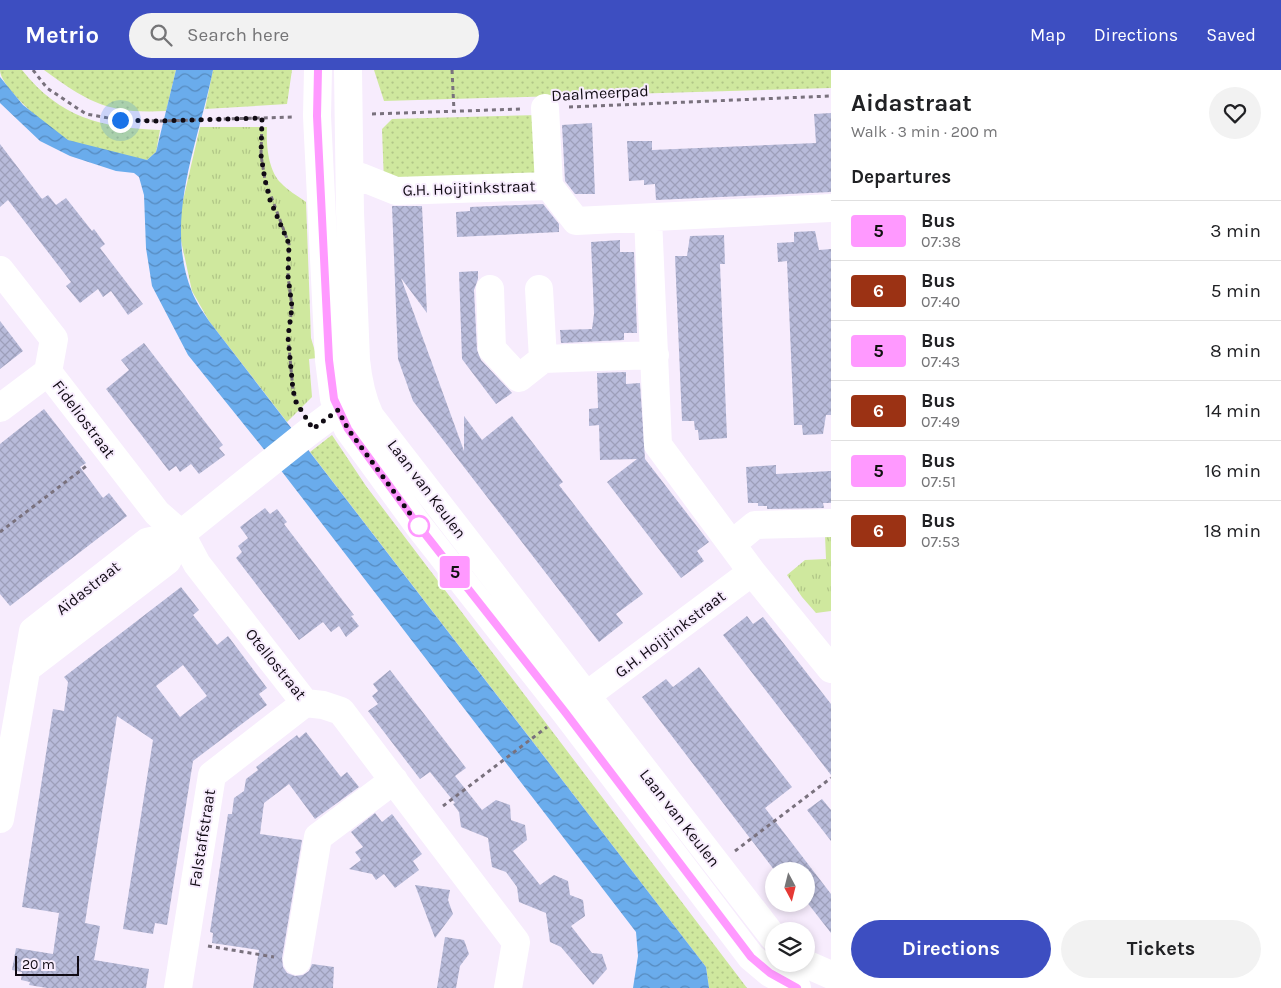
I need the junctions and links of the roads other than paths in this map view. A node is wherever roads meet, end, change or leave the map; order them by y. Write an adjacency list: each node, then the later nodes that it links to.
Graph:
1 (318, 70): 16 (street, Laan van Keulen)
2 (348, 70): 14 (street, Laan van Keulen)
3 (545, 108): 5 (street)
4 (361, 177): 5 (street, G.H. Hoijtinkstraat)
5 (549, 186): 7 (street)
6 (831, 208): 7 (street)
7 (648, 218): 11 (street)
8 (0, 270): 13 (street, Fideliostraat)
9 (490, 289): 12 (street)
10 (539, 289): 12 (street)
11 (655, 355): 12 (street); 19 (street)
12 (543, 359)
13 (48, 372): 15 (street); 18 (street, Fideliostraat)
14 (362, 398): 16 (street); 23 (street, Laan van Keulen)
15 (0, 408)
16 (338, 410): 18 (street, Aïdastraat); 23 (street, Laan van Keulen)
17 (831, 523): 19 (street)
18 (180, 534): 22 (street, Otellostraat); 25 (street, Aïdastraat)
19 (732, 544): 20 (street)
20 (752, 572): 21 (street); 23 (street, G.H. Hoijtinkstraat)
21 (831, 669)
22 (305, 703): 24 (street, Otellostraat); 30 (street, Falstaffstraat)
23 (576, 704): 26 (street, Laan van Keulen); 29 (street, Laan van Keulen)
24 (394, 780): 27 (street); 31 (street, Otellostraat)
25 (0, 820)
26 (765, 927)
27 (297, 961)
28 (831, 975): 29 (street, Laan van Keulen)
29 (799, 978)
30 (178, 988)
31 (508, 988)

